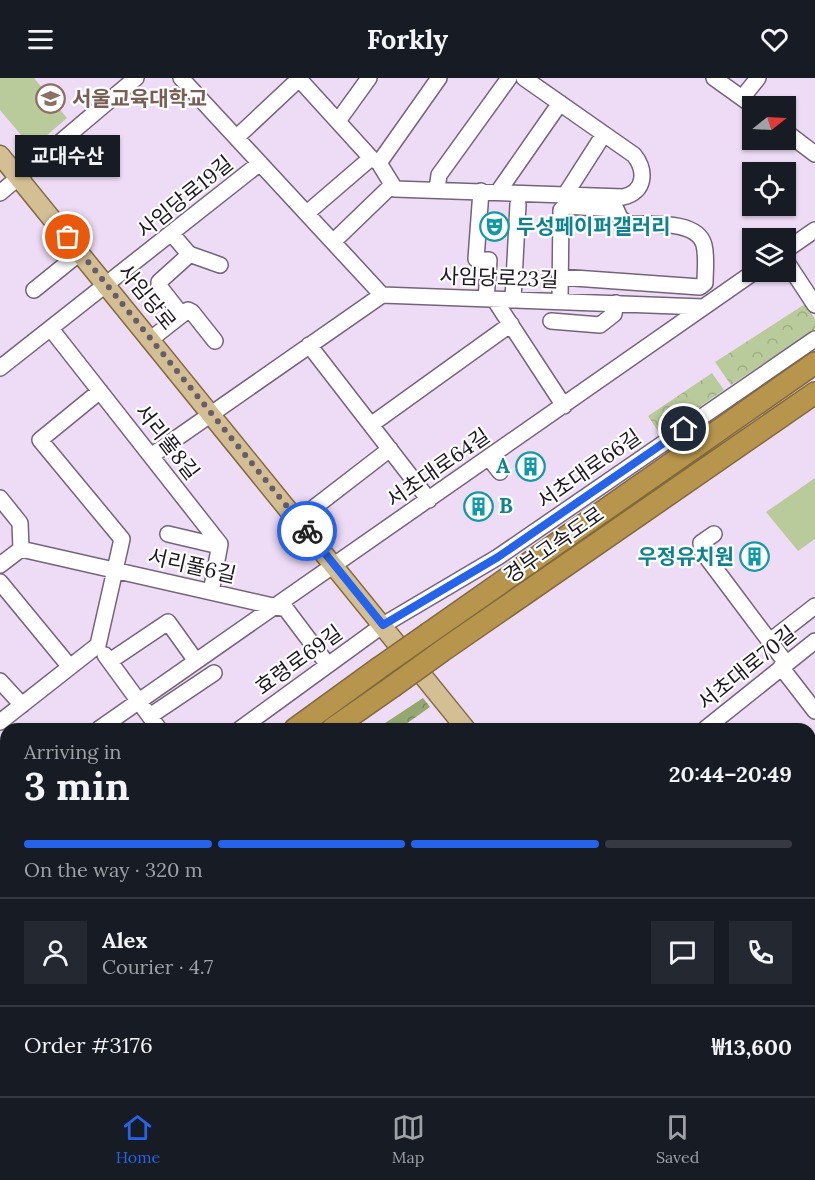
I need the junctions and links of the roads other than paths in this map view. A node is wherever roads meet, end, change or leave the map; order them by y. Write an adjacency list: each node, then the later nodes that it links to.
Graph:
1 (136, 78): 21 (street)
2 (181, 78): 15 (street)
3 (369, 78): 13 (street)
4 (439, 78): 19 (street)
5 (509, 78): 23 (street)
6 (524, 78): 12 (street)
7 (714, 78): 11 (street)
8 (758, 78): 10 (street)
9 (300, 79): 13 (street, 사임당로19길); 15 (street, 사임당로19길)
10 (750, 96)
11 (742, 98)
12 (560, 103): 14 (street); 25 (street)
13 (338, 122): 19 (street, 사임당로19길)
14 (604, 134): 27 (street); 27 (street)
15 (237, 137): 20 (street, 사임당로19길)
16 (796, 140): 18 (street)
17 (0, 154): 21 (main road, 사임당로)
18 (815, 154)
19 (375, 161): 22 (street, 사임당로19길); 29 (street)
20 (260, 163): 29 (street, 사임당로19길); 31 (street, 사임당로19길)
21 (20, 179): 26 (street); 34 (main road, 사임당로)
22 (391, 186): 23 (street); 32 (street)
23 (437, 189): 24 (street)
24 (481, 191): 25 (street); 43 (street)
25 (498, 192): 27 (street)
26 (0, 193)
27 (565, 195)
28 (519, 204): 44 (street)
29 (307, 213): 32 (street, 사임당로19길)
30 (815, 230): 33 (street)
31 (172, 234): 35 (street); 40 (street, 사임당로19길)
32 (334, 241): 42 (street, 사임당로19길)
33 (796, 243)
34 (81, 252): 40 (main road, 사임당로); 41 (street)
35 (190, 254): 36 (street); 49 (street)
36 (220, 265)
37 (796, 276): 47 (street)
38 (560, 278): 38 (street); 45 (street)
39 (742, 280): 48 (street, 서초대로64길)
40 (108, 285): 52 (street, 사임당로19길); 53 (main road, 사임당로)
41 (34, 290)
42 (382, 295): 43 (street, 사임당로23길); 56 (street)
43 (490, 299): 44 (street, 사임당로23길); 51 (street)
44 (513, 299): 45 (street, 사임당로23길)
45 (560, 301): 46 (street, 사임당로23길)
46 (616, 303): 48 (street, 사임당로23길); 50 (street)
47 (815, 305)
48 (703, 307): 61 (street, 서초대로64길)
49 (181, 314): 53 (street); 55 (street)
50 (551, 321)
51 (511, 324): 61 (street); 63 (street)
52 (51, 329): 57 (street, 사임당로19길); 59 (street, 서리풀8길)
53 (151, 339): 62 (main road, 사임당로)
54 (815, 339): 82 (street, 서초대로66길)
55 (215, 341)
56 (309, 345): 62 (street); 63 (street)
57 (2, 361)
58 (815, 363): 100 (highway, 경부고속도로, bridge)
59 (100, 392): 65 (street, 서리풀8길); 77 (street)
60 (815, 393): 101 (highway, 경부고속도로, bridge)
61 (564, 406): 66 (street, 서초대로64길)
62 (212, 413): 65 (street); 70 (main road, 사임당로)
63 (372, 424): 64 (street)
64 (390, 449): 69 (street); 70 (street)
65 (151, 456): 73 (street, 서리풀8길)
66 (489, 458): 67 (street); 69 (street, 서초대로64길)
67 (500, 472)
68 (0, 498): 74 (street)
69 (429, 500): 76 (street, 서초대로64길)
70 (298, 520): 76 (main road, 사임당로)
71 (168, 534): 73 (street)
72 (714, 534): 84 (street)
73 (219, 546): 79 (street)
74 (21, 549): 75 (street); 77 (street, 서리풀6길)
75 (0, 565)
76 (334, 565): 80 (street, 서초대로64길); 82 (main road, 사임당로)
77 (115, 570): 79 (street, 서리풀6길); 85 (street)
78 (0, 582): 90 (street)
79 (211, 592): 80 (street, 서리풀6길)
80 (276, 606): 87 (street, 서초대로64길); 88 (street, 서리풀6길)
81 (815, 606): 84 (street)
82 (383, 625): 88 (street, 효령로69길); 102 (main road, 사임당로)
83 (815, 640): 89 (street, 서초대로70길)
84 (770, 641): 89 (street)
85 (98, 645): 86 (street); 90 (street)
86 (110, 661): 87 (street); 93 (street)
87 (196, 661): 93 (street, 서초대로64길)
88 (328, 665): 99 (street, 효령로69길)
89 (784, 665): 95 (street); 103 (street, 서초대로70길)
90 (70, 667): 94 (street)
91 (214, 673): 98 (street)
92 (0, 681): 94 (street)
93 (139, 700): 97 (street, 서초대로64길); 98 (street)
94 (22, 705): 96 (street)
95 (815, 711)
96 (0, 722)
97 (107, 723)
98 (155, 723)
99 (248, 723)
100 (303, 723)
101 (341, 723)
102 (461, 723)
103 (712, 723)

